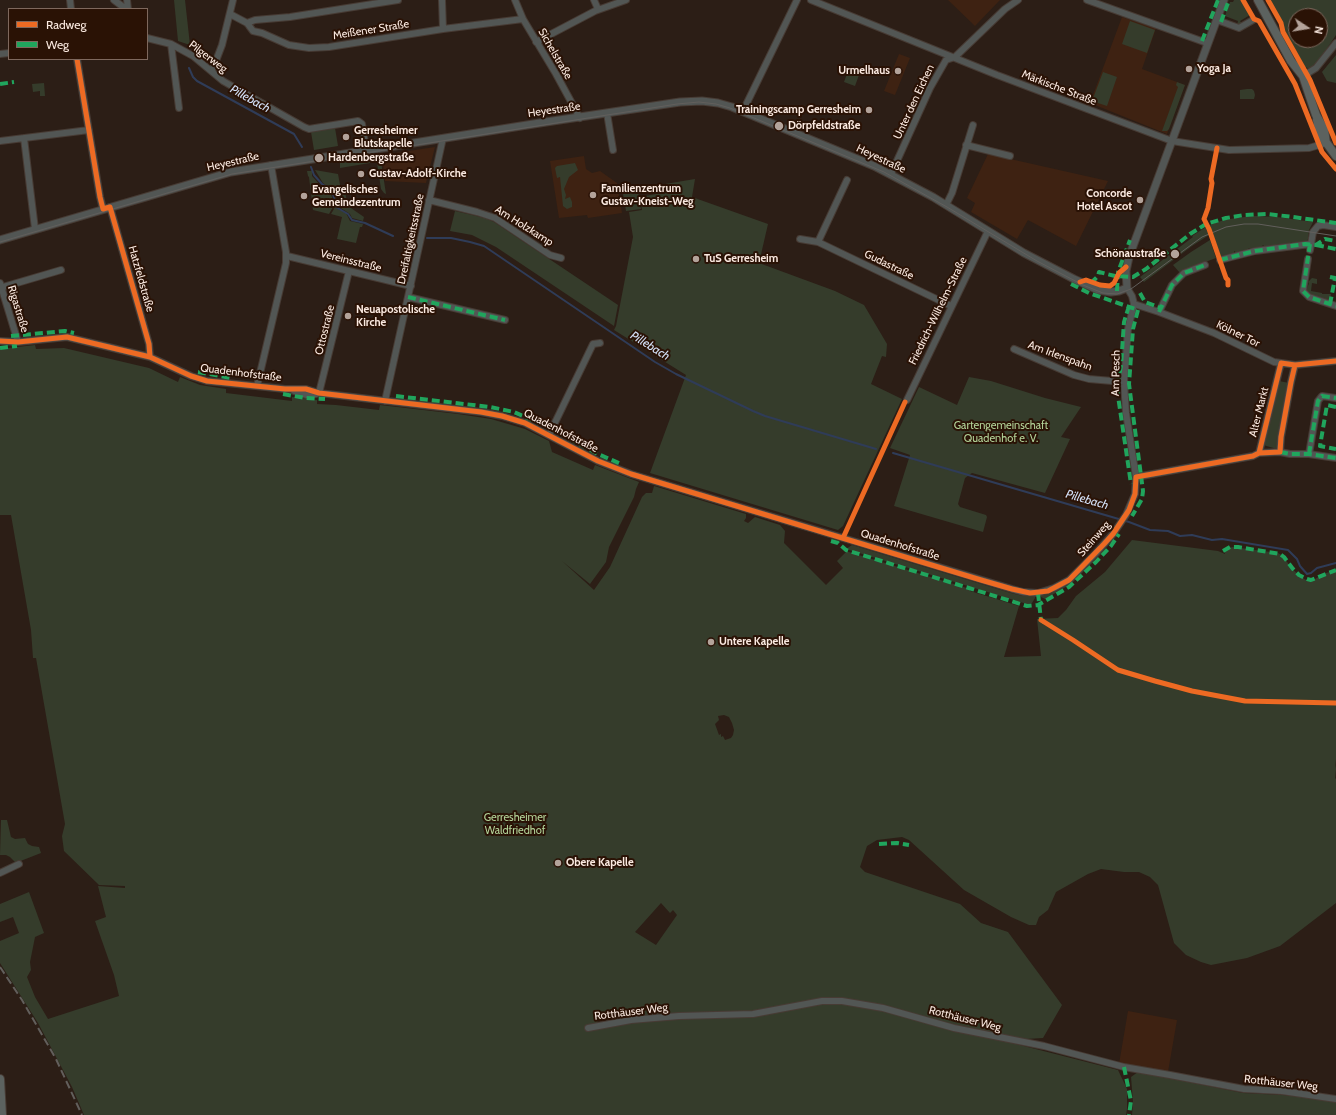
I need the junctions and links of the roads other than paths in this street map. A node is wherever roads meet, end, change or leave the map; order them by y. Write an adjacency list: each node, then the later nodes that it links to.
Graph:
1 (114, 0): 14 (street)
2 (233, 0): 16 (street)
3 (398, 0): 20 (street)
4 (442, 0): 21 (street)
5 (515, 0): 17 (street, Sichelstraße)
6 (594, 0): 15 (street)
7 (626, 0): 15 (street)
8 (797, 0): 34 (street)
9 (812, 0): 27 (street, Märkische Straße)
10 (1018, 0): 27 (street, Unter den Eichen)
11 (1087, 0): 24 (street)
12 (1224, 0): 18 (street)
13 (1258, 0): 29 (main road)
14 (126, 8)
15 (598, 9): 23 (street)
16 (230, 14): 20 (street, Meißener Straße); 30 (street)
17 (523, 19): 21 (street, Meißener Straße); 23 (street, Sichelstraße)
18 (1217, 20): 19 (street); 24 (street)
19 (1253, 20)
20 (247, 23): 21 (street, Meißener Straße)
21 (443, 29)
22 (148, 38): 26 (street, Pilgerweg)
23 (536, 42): 36 (street, Sichelstraße)
24 (1208, 43): 42 (street)
25 (1336, 43): 31 (street)
26 (171, 44): 30 (street, Pilgerweg); 33 (street, Pilgerweg)
27 (955, 57): 42 (street, Märkische Straße); 50 (street, Unter den Eichen)
28 (78, 60): 38 (street, Hatzfeldstraße)
29 (1291, 60): 31 (main road); 32 (main road)
30 (212, 72): 45 (street, Pilgerweg)
31 (1303, 76): 32 (main road)
32 (1310, 99): 43 (main road)
33 (179, 108)
34 (743, 111): 35 (street, Heyestraße); 50 (street, Heyestraße)
35 (607, 113): 36 (street, Heyestraße); 46 (street)
36 (580, 118): 40 (street, Heyestraße)
37 (973, 125): 44 (street)
38 (89, 130): 39 (street); 54 (street, Hatzfeldstraße)
39 (24, 138): 41 (street); 56 (street)
40 (443, 138): 45 (street, Heyestraße); 52 (street, Dreifaltigkeitsstraße)
41 (0, 141)
42 (1172, 142): 43 (street, Märkische Straße); 70 (street)
43 (1326, 143): 48 (main road)
44 (966, 145): 47 (street); 53 (street)
45 (366, 150): 49 (street, Heyestraße)
46 (613, 150)
47 (1010, 156)
48 (1336, 156)
49 (271, 165): 54 (street, Heyestraße); 61 (street)
50 (891, 174): 53 (street, Heyestraße)
51 (847, 180): 60 (street)
52 (429, 200): 62 (street, Am Holzkamp); 69 (street, Dreifaltigkeitsstraße)
53 (946, 205): 57 (street, Heyestraße)
54 (106, 208): 56 (street, Heyestraße); 82 (street, Hatzfeldstraße)
55 (1336, 227): 64 (street)
56 (35, 229): 59 (street, Heyestraße)
57 (988, 231): 70 (street, Heyestraße); 73 (street, Friedrich-Wilhelm-Straße)
58 (800, 239): 60 (street, Gudastraße)
59 (0, 240)
60 (818, 242): 73 (street, Gudastraße)
61 (287, 256): 67 (street, Vereinsstraße); 87 (street)
62 (561, 258)
63 (1308, 259): 74 (street)
64 (1220, 260)
65 (1205, 265): 75 (street)
66 (61, 270): 68 (street)
67 (349, 271): 69 (street, Vereinsstraße); 88 (street, Ottostraße)
68 (1, 286): 78 (street, Rigastraße)
69 (411, 286): 71 (street, Dreifaltigkeitsstraße)
70 (1127, 288): 72 (street)
71 (408, 297): 76 (street, Dreifaltigkeitsstraße); 91 (street, Dreifaltigkeitsstraße)
72 (1134, 304): 75 (street, Kölner Tor); 86 (street, Am Pesch)
73 (951, 306): 90 (street, Friedrich-Wilhelm-Straße)
74 (1336, 306)
75 (1159, 312): 84 (street, Kölner Tor)
76 (506, 320)
77 (0, 341): 78 (street, Quadenhofstraße)
78 (18, 342): 80 (street, Quadenhofstraße); 82 (street, Quadenhofstraße)
79 (600, 343): 92 (street)
80 (0, 345)
81 (1014, 349): 86 (street, Am Irlenspahn)
82 (150, 357): 87 (street, Quadenhofstraße)
83 (1336, 361): 85 (street, Kölner Tor)
84 (1281, 363): 85 (street, Kölner Tor); 94 (street, Alter Markt)
85 (1295, 365): 93 (street)
86 (1124, 382): 97 (street, Am Pesch)
87 (257, 386): 88 (street, Quadenhofstraße)
88 (320, 393): 91 (street, Quadenhofstraße)
89 (1336, 398): 95 (street)
90 (907, 400)
91 (385, 401): 92 (street, Quadenhofstraße)
92 (549, 435): 98 (street, Quadenhofstraße)
93 (1280, 452): 94 (street, Alter Markt); 95 (street, Alter Markt)
94 (1259, 453): 97 (street)
95 (1309, 454): 96 (street, Alter Markt)
96 (1336, 458)
97 (1136, 477): 98 (street, Steinweg)
98 (1038, 593)
99 (19, 864): 100 (street)
100 (0, 873)
101 (588, 1028): 103 (street, Rotthäuser Weg)
102 (0, 1079): 104 (main road)
103 (1336, 1099)
104 (2, 1115)

